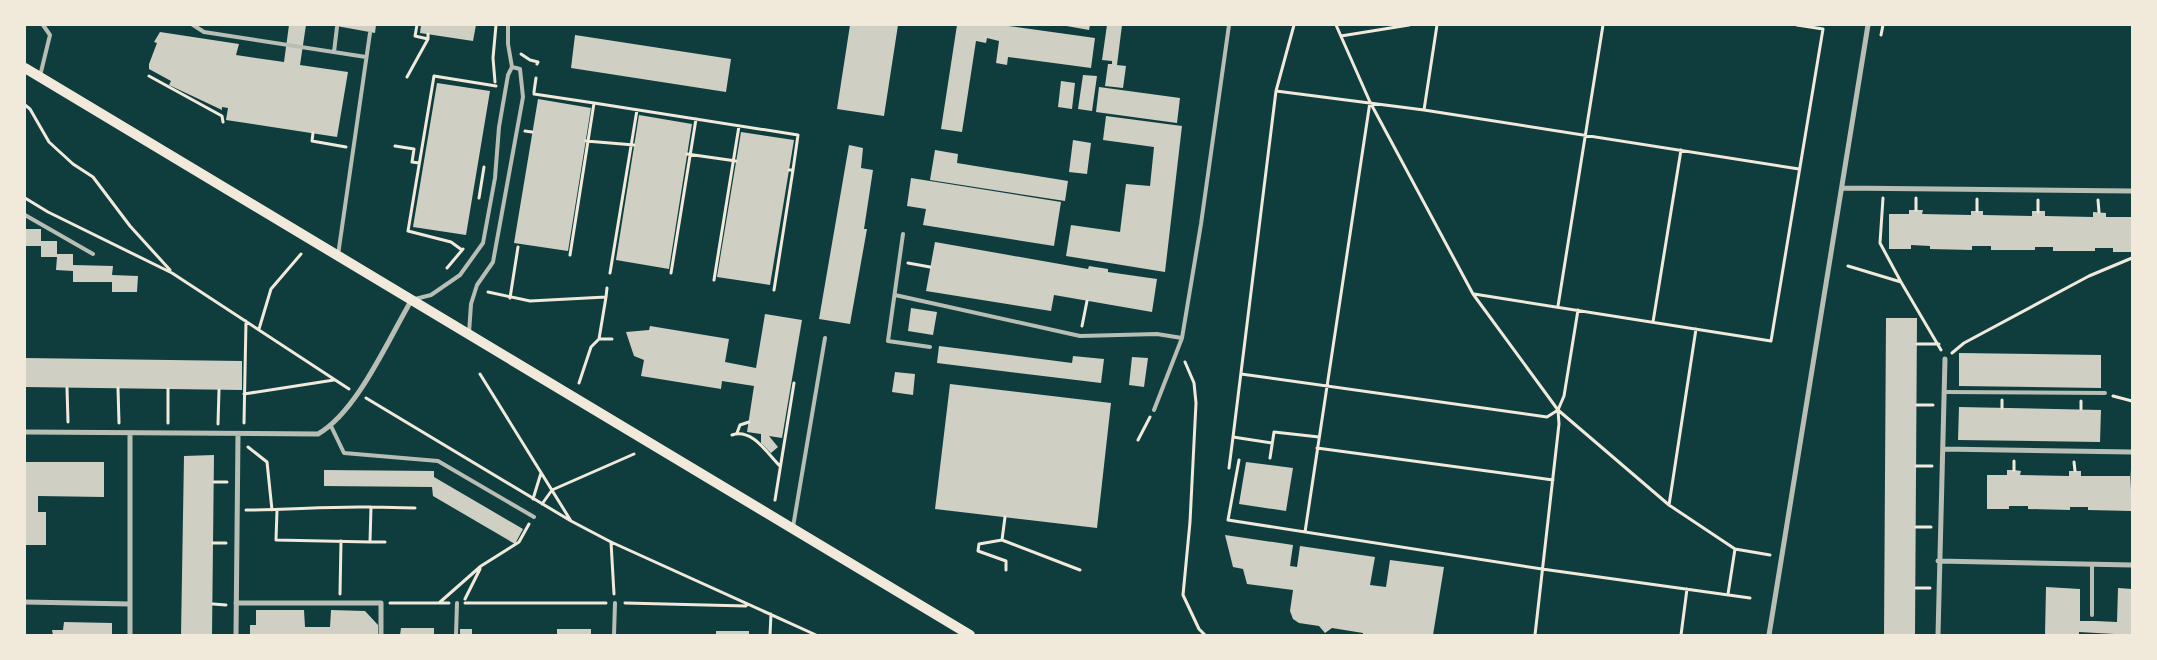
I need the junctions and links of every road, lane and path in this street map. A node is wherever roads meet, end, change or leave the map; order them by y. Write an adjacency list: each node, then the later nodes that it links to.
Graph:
1 (43, 25): 29 (lane)
2 (193, 25): 22 (lane)
3 (417, 25): 20 (path)
4 (496, 25): 49 (path)
5 (508, 25): 25 (lane)
6 (1229, 25): 94 (lane)
7 (1294, 25): 30 (path)
8 (1336, 25): 19 (path)
9 (1409, 25): 19 (path)
10 (1437, 25): 36 (path)
11 (1603, 25): 41 (path)
12 (1797, 25): 51 (path)
13 (1868, 25): 52 (street)
14 (1882, 25): 18 (path)
15 (337, 27): 22 (lane)
16 (370, 32): 23 (lane)
17 (428, 34): 20 (path)
18 (1881, 35)
19 (1341, 36): 32 (path)
20 (428, 39): 28 (path)
21 (519, 46): 24 (path)
22 (334, 52): 23 (lane)
23 (366, 57): 45 (lane)
24 (538, 64)
25 (512, 67): 83 (lane); 91 (lane)
26 (26, 70): 29 (main road)
27 (149, 76): 38 (path)
28 (407, 77)
29 (40, 78): 65 (main road)
30 (1276, 91): 32 (path); 103 (path)
31 (534, 94): 33 (path)
32 (1370, 102): 36 (path); 79 (path); 109 (path)
33 (594, 103): 35 (path); 42 (path)
34 (25, 105): 72 (path)
35 (637, 110): 37 (path); 43 (path)
36 (1424, 110): 41 (path)
37 (696, 119): 39 (path); 47 (path)
38 (223, 122)
39 (739, 126): 48 (path); 77 (path)
40 (313, 133): 45 (path)
41 (1586, 134): 46 (path); 85 (path)
42 (587, 141): 43 (path); 64 (path)
43 (633, 145): 73 (path)
44 (395, 146): 49 (path)
45 (354, 148): 65 (lane)
46 (1681, 150): 51 (path); 88 (path)
47 (688, 154): 48 (path); 71 (path)
48 (734, 161): 74 (path)
49 (419, 163): 61 (path)
50 (484, 164): 56 (path)
51 (1799, 169): 90 (path)
52 (1842, 188): 53 (street); 206 (street)
53 (1884, 189): 54 (street); 75 (path)
54 (2132, 191)
55 (25, 198): 72 (path)
56 (478, 202)
57 (25, 215): 62 (lane)
58 (903, 234): 67 (lane)
59 (467, 245): 61 (path)
60 (518, 247): 82 (path)
61 (462, 250): 70 (path)
62 (93, 254)
63 (301, 254): 89 (path)
64 (570, 255)
65 (338, 257): 83 (main road)
66 (2132, 258): 101 (path)
67 (900, 262): 69 (path); 80 (lane)
68 (1848, 266): 75 (path)
69 (930, 267)
70 (447, 268)
71 (671, 272)
72 (172, 273): 87 (path)
73 (610, 274)
74 (714, 280)
75 (1901, 282): 98 (path)
76 (608, 288): 81 (path)
77 (774, 290)
78 (488, 292): 82 (path)
79 (1473, 294): 85 (path); 120 (path)
80 (895, 295): 92 (lane); 99 (lane)
81 (606, 297): 82 (path); 95 (path)
82 (510, 298)
83 (411, 301): 91 (main road); 113 (street)
84 (1087, 301): 92 (path)
85 (1558, 306): 86 (path)
86 (1578, 310): 88 (path); 120 (path)
87 (246, 321): 89 (path); 115 (path)
88 (1653, 322): 90 (path)
89 (258, 329): 104 (path)
90 (1696, 329): 154 (path)
91 (469, 335): 164 (main road)
92 (1080, 336): 94 (lane)
93 (825, 338): 164 (lane)
94 (1182, 338): 100 (lane)
95 (599, 339): 96 (path); 105 (path)
96 (612, 339)
97 (1917, 344): 98 (path)
98 (1939, 344): 101 (path)
99 (930, 347)
100 (1179, 348): 119 (lane); 195 (path)
101 (1945, 358): 112 (street)
102 (480, 374): 148 (path)
103 (1241, 374): 109 (path); 133 (path)
104 (334, 380): 113 (path); 115 (path)
105 (578, 383)
106 (794, 383): 144 (path)
107 (67, 388): 125 (path)
108 (118, 388): 126 (path)
109 (1325, 388): 120 (path); 134 (path)
110 (168, 389): 128 (path)
111 (219, 390): 129 (path)
112 (1944, 392): 114 (lane); 118 (street)
113 (357, 393): 122 (street); 151 (path)
114 (2105, 393): 116 (path)
115 (244, 394): 131 (path)
116 (2132, 401)
117 (1916, 405): 118 (path)
118 (1944, 405): 138 (street)
119 (1154, 410)
120 (1558, 410): 149 (path); 154 (path)
121 (749, 422): 130 (path)
122 (331, 426): 131 (street); 158 (lane)
123 (1145, 427): 135 (path)
124 (25, 432): 125 (street)
125 (68, 432): 126 (street)
126 (119, 433): 127 (street)
127 (130, 433): 128 (street); 191 (street)
128 (168, 433): 129 (street)
129 (217, 433): 131 (street)
130 (737, 433): 132 (path); 144 (path)
131 (241, 434): 185 (street)
132 (732, 435)
133 (1233, 437): 136 (path); 147 (path)
134 (1319, 437): 136 (path); 137 (path)
135 (1138, 440)
136 (1272, 443): 142 (path)
137 (1317, 448): 149 (path); 165 (path)
138 (1943, 449): 139 (street); 146 (street)
139 (2132, 452)
140 (244, 453): 157 (path)
141 (634, 454): 150 (path)
142 (1270, 458)
143 (1239, 460): 165 (path)
144 (780, 466): 152 (path)
145 (1916, 466): 146 (path)
146 (1940, 466): 163 (street)
147 (1229, 468)
148 (542, 473): 150 (path); 151 (path)
149 (1553, 480): 177 (path)
150 (552, 490): 153 (path); 161 (path)
151 (533, 499): 153 (path)
152 (774, 500)
153 (542, 504): 158 (path); 161 (path)
154 (1669, 505): 171 (path)
155 (371, 507): 156 (path); 157 (path); 168 (path)
156 (415, 508)
157 (274, 510): 160 (path); 167 (path)
158 (534, 517): 176 (path)
159 (1005, 517): 166 (path)
160 (243, 518)
161 (571, 522): 170 (path)
162 (1916, 527): 163 (path)
163 (1939, 527): 173 (street)
164 (793, 529): 203 (main road)
165 (1305, 532): 177 (path)
166 (1002, 540): 178 (path); 179 (path)
167 (341, 541): 168 (path); 182 (path)
168 (370, 542): 169 (path)
169 (385, 542)
170 (611, 542): 190 (path); 192 (path)
171 (1735, 548): 172 (path); 181 (path)
172 (1770, 555)
173 (1938, 561): 174 (street); 207 (street)
174 (2092, 564): 175 (street); 194 (lane)
175 (2132, 565)
176 (481, 566): 187 (path); 189 (path)
177 (1542, 569): 180 (path); 204 (path)
178 (1006, 570)
179 (1080, 570)
180 (1687, 589): 181 (path); 205 (path)
181 (1728, 594): 183 (path)
182 (348, 597)
183 (1750, 598)
184 (25, 602): 191 (street)
185 (236, 603): 186 (street); 197 (street)
186 (382, 603): 187 (path); 198 (street)
187 (439, 603): 188 (path)
188 (457, 603): 189 (path); 199 (lane)
189 (463, 603): 190 (path)
190 (615, 603): 192 (path); 200 (lane)
191 (130, 604): 196 (street)
192 (749, 606): 193 (path)
193 (771, 614): 201 (path); 202 (path)
194 (2092, 614)
195 (1204, 634)
196 (130, 635)
197 (236, 635)
198 (381, 635)
199 (456, 635)
200 (614, 635)
201 (770, 635)
202 (816, 635)
203 (970, 635)
204 (1535, 635)
205 (1681, 635)
206 (1769, 635)
207 (1938, 635)

